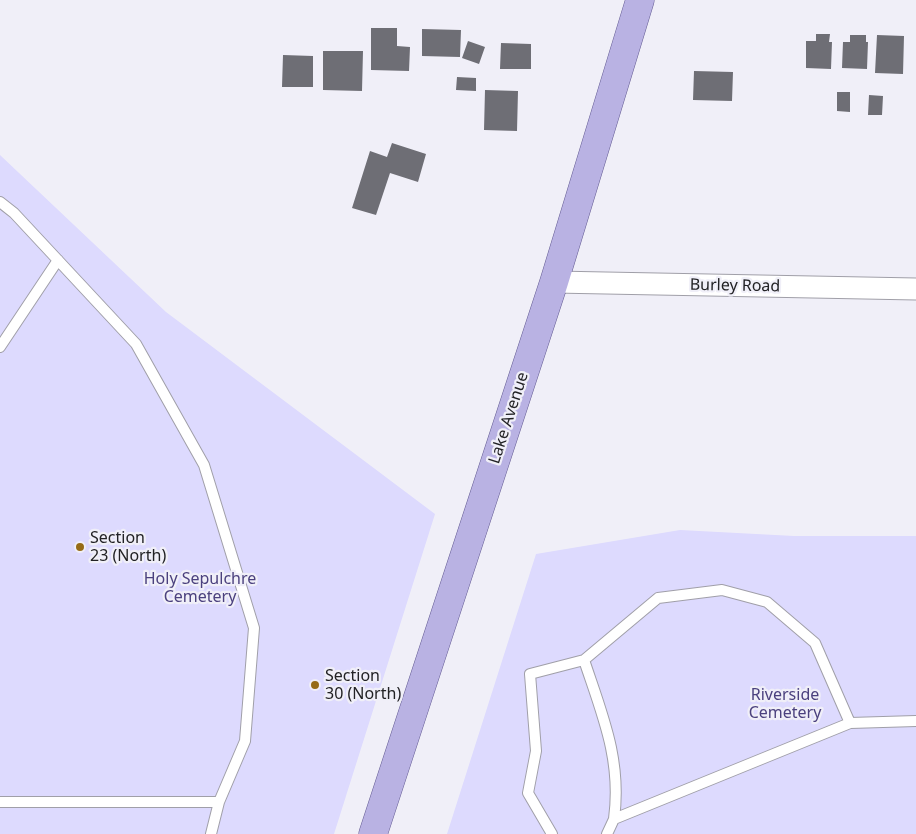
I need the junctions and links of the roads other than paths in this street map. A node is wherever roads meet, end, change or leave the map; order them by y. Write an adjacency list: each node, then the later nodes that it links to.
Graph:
1 (640, 0): 4 (main road, Lake Avenue)
2 (0, 202): 3 (lane)
3 (58, 260): 6 (lane); 11 (lane)
4 (554, 282): 5 (street, Burley Road); 14 (main road, Lake Avenue)
5 (916, 289)
6 (0, 347)
7 (584, 660): 9 (lane); 12 (lane); 15 (lane)
8 (916, 721): 9 (lane)
9 (850, 723): 12 (lane)
10 (0, 802): 11 (lane)
11 (219, 802): 13 (lane)
12 (614, 819): 16 (lane)
13 (211, 834)
14 (373, 834)
15 (552, 834)
16 (607, 834)

